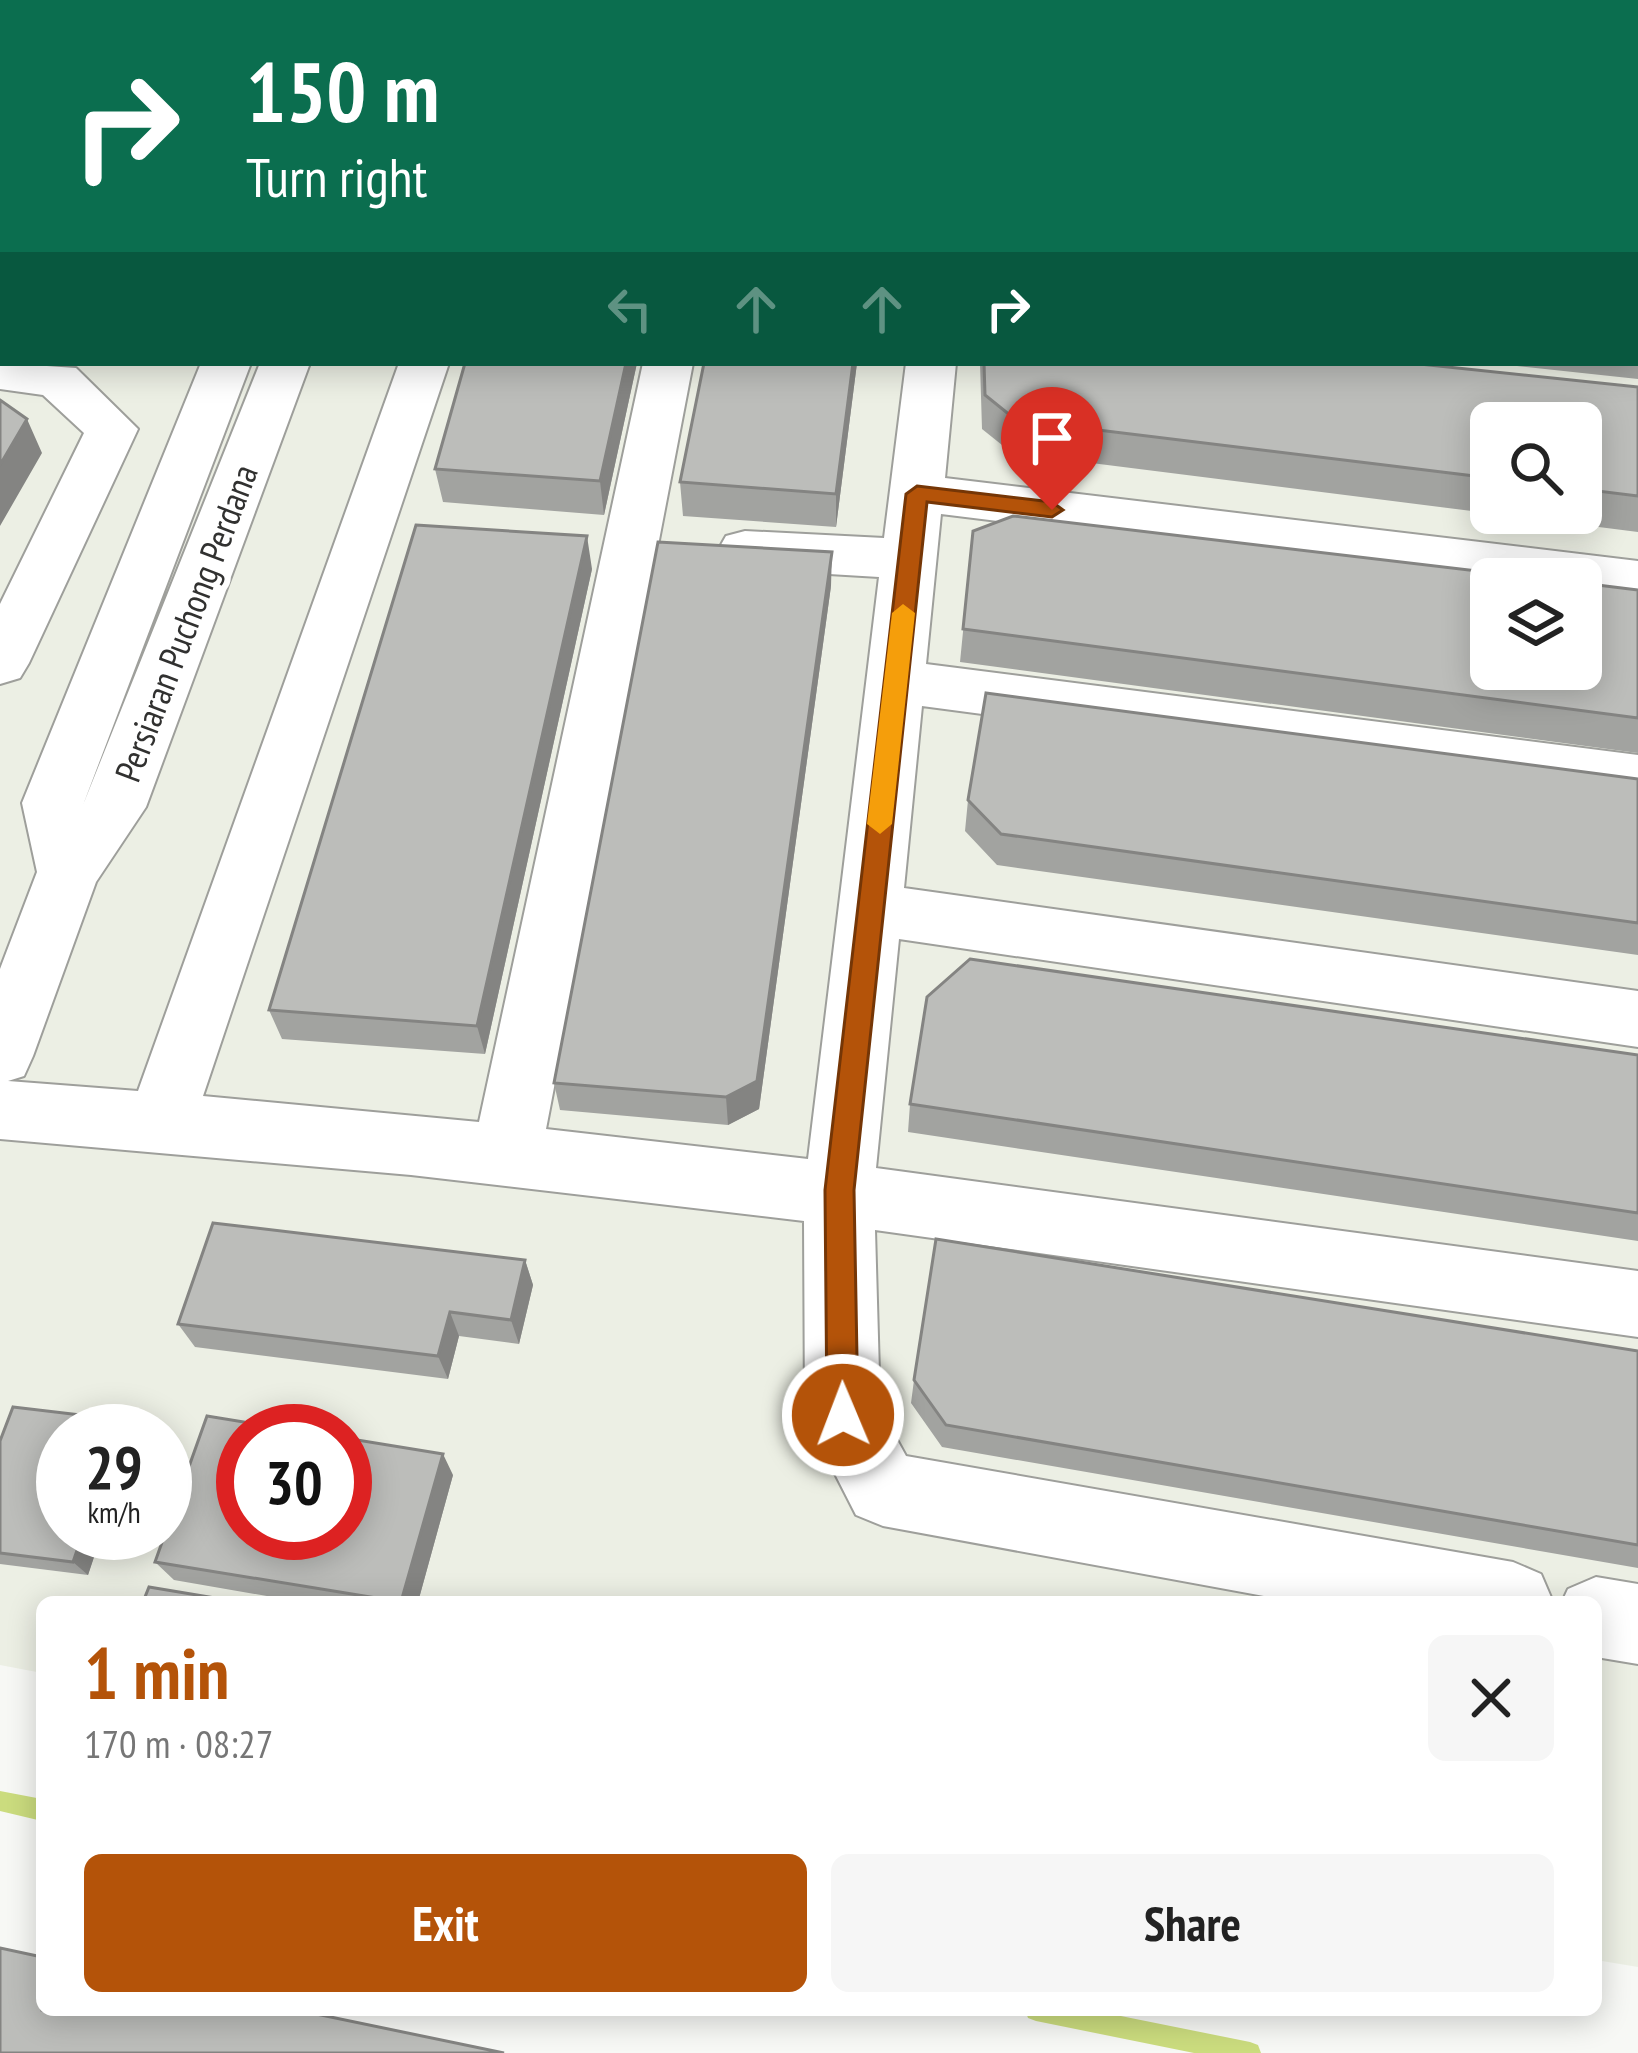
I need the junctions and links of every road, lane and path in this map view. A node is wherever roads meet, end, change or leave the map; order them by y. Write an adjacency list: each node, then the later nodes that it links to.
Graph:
1 (225, 366): 15 (street, Persiaran Puchong Perdana)
2 (284, 366): 16 (street, Persiaran Puchong Perdana)
3 (423, 366): 21 (street)
4 (668, 366): 8 (street)
5 (931, 366): 7 (street)
6 (0, 373): 10 (street)
7 (917, 494): 9 (street); 11 (street)
8 (650, 544): 9 (street); 22 (street)
9 (909, 559): 13 (street)
10 (24, 560): 12 (street)
11 (1638, 580)
12 (0, 662)
13 (896, 681): 14 (street); 18 (street)
14 (1638, 778)
15 (26, 797): 16 (street); 17 (street)
16 (116, 807): 17 (street, Persiaran Puchong Perdana)
17 (68, 872): 20 (street, Persiaran Puchong Perdana)
18 (870, 909): 19 (street); 23 (street)
19 (1638, 1019)
20 (1, 1065): 21 (street)
21 (161, 1120): 22 (street)
22 (506, 1156): 23 (street)
23 (839, 1190): 24 (street); 25 (street)
24 (1638, 1304)
25 (1480, 1596)
26 (1602, 1618): 27 (street)
27 (1638, 1624)

